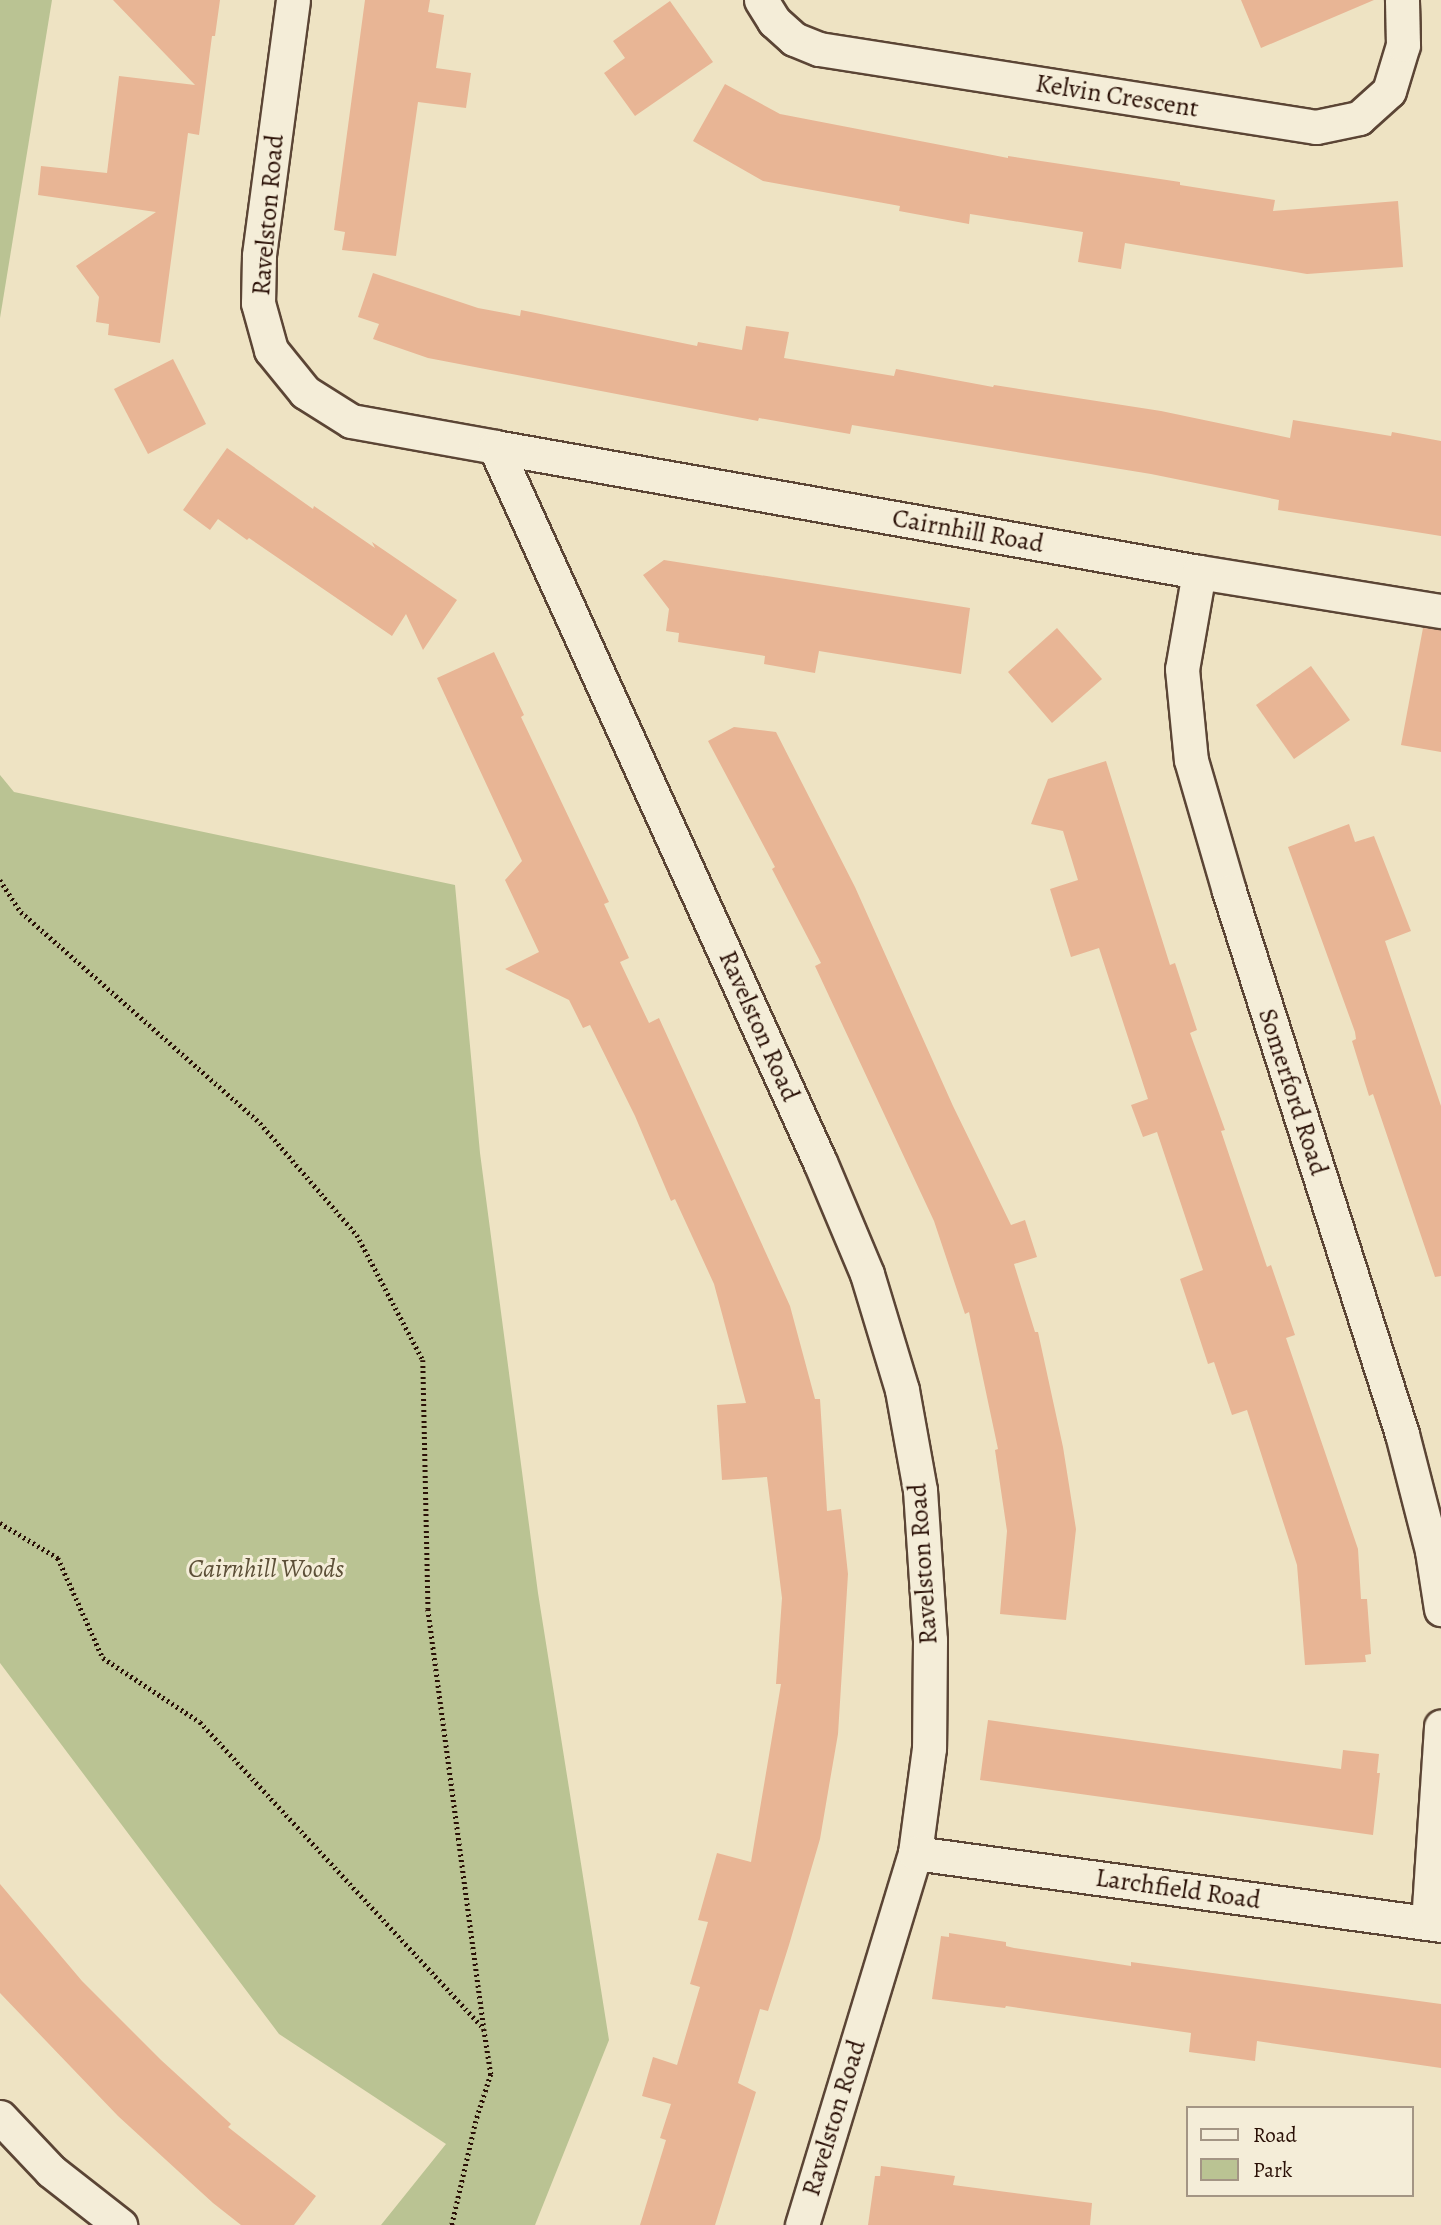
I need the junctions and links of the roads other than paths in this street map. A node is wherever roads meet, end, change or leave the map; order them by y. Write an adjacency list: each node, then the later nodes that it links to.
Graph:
1 (293, 0): 4 (street, Ravelston Road)
2 (761, 0): 3 (street, Kelvin Crescent)
3 (1402, 0)
4 (495, 447): 5 (street, Cairnhill Road); 9 (street, Ravelston Road)
5 (1199, 572): 6 (street, Cairnhill Road); 7 (street, Somerford Road)
6 (1441, 611)
7 (1441, 1609)
8 (1441, 1726): 10 (street)
9 (915, 1853): 10 (street, Larchfield Road); 13 (street, Ravelston Road)
10 (1434, 1924)
11 (0, 2117): 12 (street)
12 (120, 2225)
13 (802, 2225)

